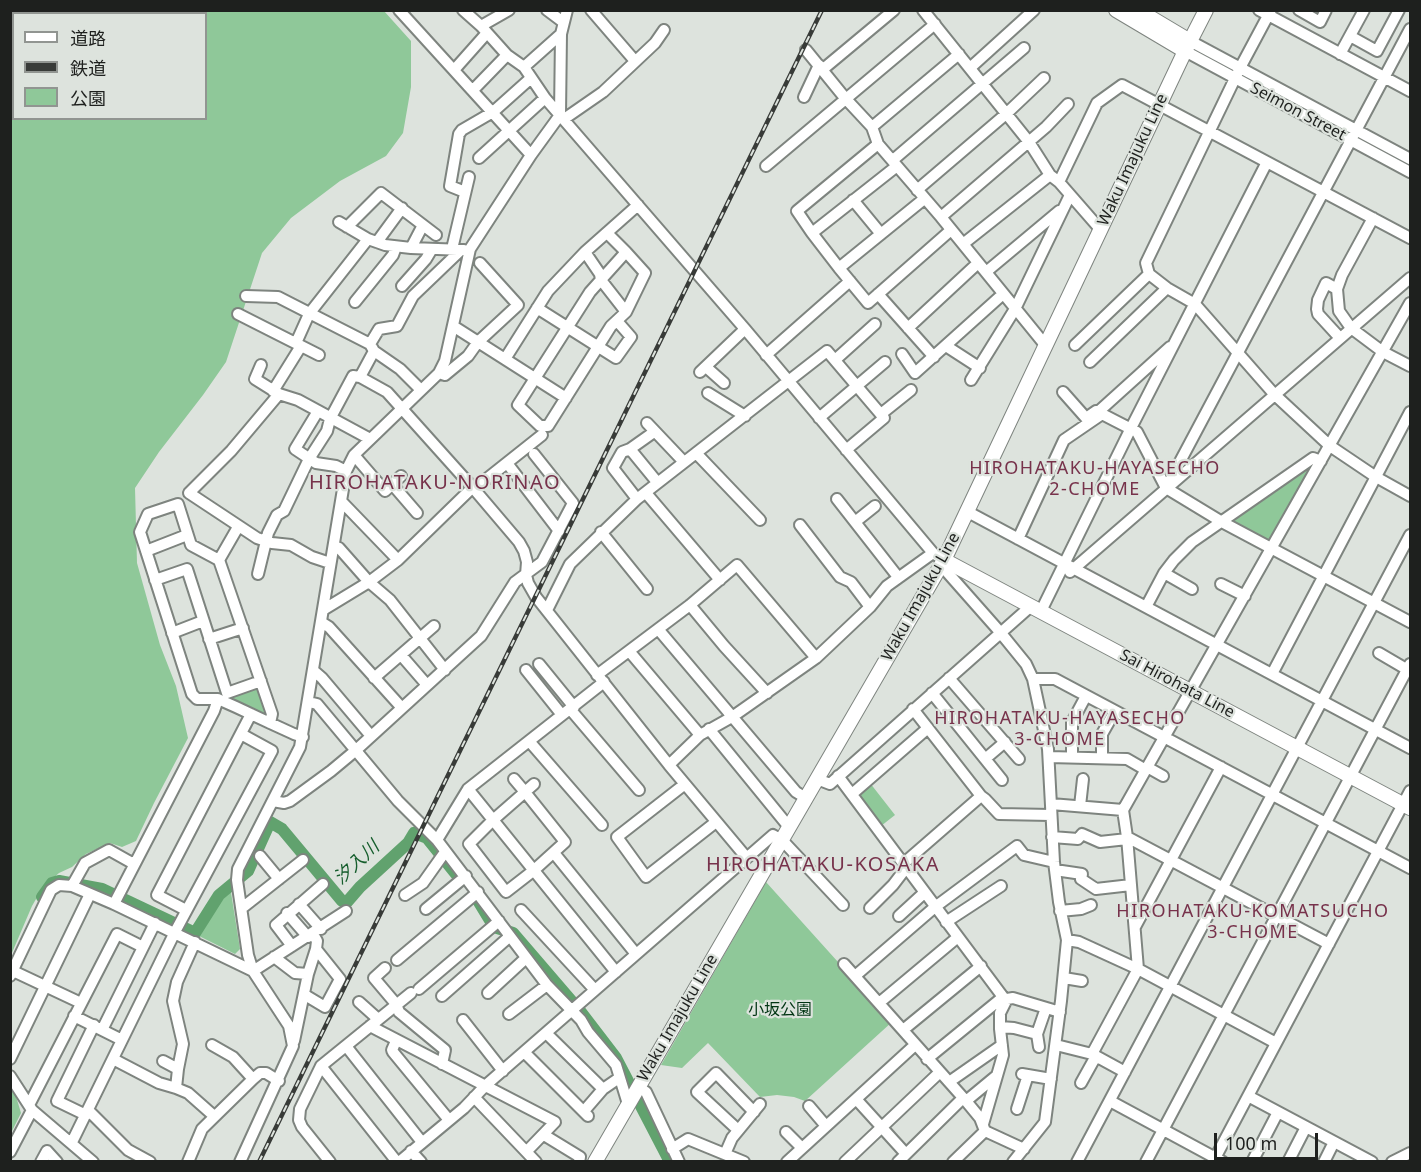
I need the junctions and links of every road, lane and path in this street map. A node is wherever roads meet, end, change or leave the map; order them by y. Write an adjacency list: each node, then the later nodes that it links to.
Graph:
1 (399, 10): 35 (street)
2 (463, 10): 21 (street)
3 (509, 10): 21 (street)
4 (547, 10): 18 (street)
5 (567, 10): 18 (street)
6 (591, 10): 31 (street)
7 (894, 10): 33 (street)
8 (923, 10): 19 (street)
9 (1034, 10): 34 (street)
10 (1116, 10): 25 (main road)
11 (1138, 10): 25 (main road)
12 (1206, 10): 25 (main road, Waku Imajuku Line)
13 (1299, 10): 14 (street)
14 (1326, 10)
15 (1364, 10): 24 (street)
16 (1399, 10): 24 (street)
17 (1266, 12): 29 (street); 36 (street)
18 (563, 22): 23 (street)
19 (934, 24): 28 (street); 45 (street)
20 (1410, 29): 39 (street)
21 (484, 30): 30 (street); 35 (street)
22 (664, 30): 31 (street)
23 (561, 34): 32 (street); 50 (street)
24 (1350, 36): 29 (street)
25 (1187, 46): 36 (street, Seimon Street); 47 (main road, Waku Imajuku Line)
26 (1024, 48): 40 (street)
27 (806, 50): 33 (street)
28 (959, 54): 34 (street); 51 (street)
29 (1340, 54): 39 (street)
30 (507, 55): 32 (street); 41 (street)
31 (635, 61): 50 (street)
32 (524, 67): 37 (street)
33 (820, 68): 43 (street); 45 (street)
34 (970, 68): 40 (street)
35 (454, 70): 41 (street)
36 (1238, 73): 53 (street); 54 (street, Seimon Street)
37 (531, 78): 44 (street); 48 (street)
38 (1044, 78): 49 (street)
39 (1385, 78): 42 (street); 54 (street)
40 (983, 85): 49 (street); 61 (street)
41 (473, 90): 48 (street)
42 (1410, 91)
43 (804, 97)
44 (546, 98): 50 (street); 52 (street)
45 (845, 98): 51 (street); 62 (street)
46 (1068, 104): 55 (street)
47 (1159, 105): 53 (street); 66 (street); 78 (main road, Waku Imajuku Line)
48 (493, 112): 52 (street); 67 (street)
49 (1006, 114): 55 (street); 69 (street)
50 (562, 117): 57 (street); 72 (street)
51 (872, 126): 56 (street)
52 (510, 130): 57 (street); 58 (street)
53 (1210, 131): 60 (street); 97 (street)
54 (1354, 136): 59 (street, Seimon Street); 63 (street, Seimon Street); 68 (street)
55 (1029, 142): 64 (street); 75 (street)
56 (878, 144): 61 (street); 81 (street)
57 (531, 155): 90 (street)
58 (479, 158)
59 (1410, 159)
60 (1267, 162): 68 (street); 109 (street)
61 (895, 163): 69 (street); 71 (street)
62 (766, 166)
63 (1410, 172)
64 (1050, 174): 66 (street); 86 (street)
65 (469, 177): 67 (street)
66 (1059, 182): 70 (street)
67 (465, 192): 90 (street)
68 (1324, 192): 76 (street); 132 (street)
69 (921, 194): 75 (street); 82 (street)
70 (1070, 195): 74 (street); 78 (street)
71 (853, 200): 81 (street); 82 (street)
72 (638, 205): 80 (street); 121 (street)
73 (402, 208): 77 (street); 85 (street); 85 (street)
74 (1064, 208): 96 (street); 111 (street)
75 (941, 217): 79 (street)
76 (1373, 218): 84 (street); 103 (street)
77 (423, 225): 83 (street); 88 (street)
78 (1100, 229): 129 (main road, Waku Imajuku Line)
79 (951, 230): 86 (street); 104 (street)
80 (607, 233): 91 (street); 92 (street)
81 (812, 233): 95 (street)
82 (881, 234): 95 (street)
83 (436, 235)
84 (1410, 238)
85 (373, 240): 87 (street); 114 (street)
86 (963, 244): 94 (street)
87 (396, 247): 88 (street); 107 (street)
88 (411, 248): 89 (street)
89 (432, 249): 90 (street); 102 (street)
90 (461, 249): 102 (street); 117 (street)
91 (585, 252): 99 (street); 110 (street)
92 (626, 252): 99 (street); 112 (street)
93 (480, 263): 124 (street)
94 (978, 263): 96 (street); 119 (street)
95 (839, 267): 100 (street)
96 (986, 273): 105 (street)
97 (1149, 274): 101 (street); 126 (street)
98 (1410, 278): 120 (street)
99 (602, 280): 112 (street); 118 (street)
100 (850, 281): 104 (street); 135 (street)
101 (1167, 288): 109 (street); 140 (street)
102 (418, 289): 130 (street)
103 (1337, 289): 120 (street); 122 (street)
104 (878, 294): 119 (street)
105 (1003, 294): 111 (street); 128 (street)
106 (246, 296): 114 (street)
107 (355, 302)
108 (1410, 303): 131 (street)
109 (1195, 304): 123 (street); 132 (street)
110 (537, 308): 118 (street); 137 (street)
111 (1015, 309): 129 (street); 143 (street)
112 (626, 312): 115 (street)
113 (238, 314): 125 (street)
114 (309, 314): 125 (street); 130 (street)
115 (617, 321): 127 (street); 127 (street)
116 (875, 324): 138 (street)
117 (453, 326): 124 (street); 144 (street)
118 (568, 327): 127 (street); 146 (street)
119 (908, 328): 136 (street)
120 (1351, 328): 122 (street); 131 (street)
121 (745, 329): 135 (street); 149 (street)
122 (1340, 338): 156 (street)
123 (1177, 341): 161 (street); 166 (street)
124 (478, 342): 137 (street); 144 (street)
125 (299, 344): 134 (street); 153 (street)
126 (1075, 345)
127 (598, 346): 157 (street)
128 (946, 346): 136 (street); 143 (street)
129 (1046, 346): 189 (main road, Waku Imajuku Line)
130 (372, 347): 145 (street); 151 (street)
131 (1383, 352): 142 (street); 169 (street)
132 (1238, 353): 156 (street); 183 (street)
133 (902, 354): 136 (street)
134 (319, 355)
135 (766, 356): 148 (street)
136 (934, 357)
137 (505, 359): 146 (street)
138 (835, 360): 148 (street); 150 (street)
139 (885, 362): 150 (street)
140 (1090, 362)
141 (261, 365): 153 (street)
142 (1410, 366)
143 (980, 368): 147 (street)
144 (439, 373): 151 (street)
145 (360, 377): 158 (street); 165 (street)
146 (535, 379): 157 (street); 157 (street)
147 (971, 380)
148 (788, 381): 163 (street); 164 (street)
149 (724, 383)
150 (857, 386): 162 (street); 164 (street)
151 (421, 390): 158 (street)
152 (911, 390): 162 (street)
153 (276, 392): 159 (street); 195 (street)
154 (708, 393): 163 (street)
155 (1063, 393): 161 (street)
156 (1274, 394): 169 (street); 183 (street)
157 (566, 398)
158 (402, 409): 168 (street); 182 (street)
159 (318, 411): 165 (street); 175 (street)
160 (1410, 412): 180 (street)
161 (1100, 413): 166 (street); 200 (street)
162 (881, 414): 171 (street)
163 (745, 416): 172 (street)
164 (819, 418): 171 (street)
165 (330, 419): 168 (street); 175 (street)
166 (1131, 428): 183 (street); 209 (street)
167 (542, 435): 182 (street)
168 (370, 439): 174 (street)
169 (1330, 446): 176 (street); 180 (street)
170 (630, 449): 177 (street); 181 (street); 184 (street)
171 (846, 450): 205 (street)
172 (696, 453): 177 (street); 191 (street)
173 (534, 454): 196 (street)
174 (354, 455): 179 (street); 190 (street)
175 (309, 459): 179 (street); 201 (street)
176 (1321, 461): 193 (street); 203 (street)
177 (684, 462): 181 (street)
178 (510, 467): 196 (street)
179 (346, 471): 187 (street)
180 (1376, 477): 185 (street); 213 (street)
181 (657, 482): 184 (street)
182 (474, 488): 207 (street); 212 (street)
183 (1166, 488): 193 (street); 209 (street)
184 (641, 496): 197 (street); 216 (street)
185 (1410, 496)
186 (837, 499): 192 (street)
187 (341, 501): 202 (street); 207 (street)
188 (875, 506): 192 (street)
189 (968, 512): 200 (street); 205 (main road, Waku Imajuku Line)
190 (417, 513)
191 (760, 520)
192 (855, 522): 214 (street)
193 (1222, 522): 203 (street); 210 (street)
194 (800, 525): 224 (street)
195 (238, 527): 201 (street); 206 (street)
196 (559, 531): 212 (street)
197 (601, 532): 219 (street); 228 (street)
198 (187, 535): 204 (street); 204 (street); 206 (street)
199 (1410, 535): 222 (street)
200 (1018, 539): 209 (street)
201 (266, 541): 208 (street); 211 (street)
202 (334, 546): 208 (street); 217 (street)
203 (1272, 548): 213 (street); 221 (street)
204 (146, 551): 215 (street)
205 (938, 557): 214 (street); 226 (main road, Sai Hirohata Line); 235 (street); 295 (main road, Waku Imajuku Line)
206 (219, 560): 233 (street)
207 (398, 560): 217 (street)
208 (330, 563): 227 (street)
209 (1070, 567): 225 (street); 226 (street)
210 (1164, 573): 220 (street); 225 (street)
211 (258, 574)
212 (526, 575): 228 (street); 246 (street)
213 (1323, 576): 222 (street); 249 (street)
214 (898, 577): 224 (street)
215 (155, 580): 229 (street); 236 (street)
216 (720, 580): 223 (street); 243 (street)
217 (369, 582): 227 (street); 238 (street)
218 (1221, 584): 221 (street)
219 (647, 589)
220 (1192, 589)
221 (1245, 596): 239 (street)
222 (1374, 603): 231 (street); 261 (street)
223 (690, 605): 234 (street); 257 (street)
224 (870, 607): 243 (street)
225 (1146, 607): 239 (street)
226 (1036, 608): 235 (street); 256 (main road, Sai Hirohata Line)
227 (323, 610): 230 (street)
228 (547, 610): 252 (street)
229 (203, 621): 236 (street); 237 (street)
230 (321, 622): 248 (street); 250 (street)
231 (1410, 622)
232 (434, 626): 238 (street)
233 (243, 628): 237 (street); 254 (street)
234 (658, 629): 240 (street); 268 (street)
235 (1000, 632): 251 (street); 253 (street)
236 (172, 633): 260 (street)
237 (209, 639): 254 (street)
238 (419, 639): 242 (street); 246 (street)
239 (1218, 645): 249 (street); 256 (street)
240 (629, 651): 252 (street); 272 (street)
241 (1379, 653): 245 (street)
242 (401, 655): 250 (street); 255 (street)
243 (816, 658): 257 (street)
244 (539, 664): 265 (street)
245 (1409, 667): 271 (street)
246 (445, 670): 255 (street)
247 (526, 670): 265 (street)
248 (314, 671): 262 (street); 275 (street)
249 (1272, 674): 261 (street)
250 (374, 678): 263 (street)
251 (949, 678): 258 (street); 278 (street)
252 (600, 679): 265 (street); 287 (street)
253 (1033, 679): 259 (street); 282 (street)
254 (261, 681): 269 (street)
255 (427, 685): 263 (street)
256 (1190, 691): 276 (street); 279 (main road, Sai Hirohata Line)
257 (767, 693): 268 (street)
258 (932, 693): 264 (street); 285 (street)
259 (1086, 696): 266 (street); 283 (street)
260 (218, 699): 267 (street); 328 (street)
261 (1322, 701): 271 (street); 279 (street)
262 (309, 702): 274 (street); 281 (street)
263 (402, 708): 275 (street)
264 (913, 709): 270 (street); 290 (street)
265 (569, 710): 277 (street); 300 (street)
266 (1115, 711): 276 (street); 284 (street)
267 (251, 714): 269 (street); 273 (street)
268 (732, 717): 272 (street); 306 (street)
269 (270, 723): 274 (street)
270 (928, 728): 303 (street); 305 (street)
271 (1376, 730): 280 (street); 292 (street)
272 (704, 732): 287 (street); 316 (street)
273 (241, 734): 352 (street); 352 (street)
274 (303, 736): 307 (street)
275 (371, 736): 281 (street)
276 (1165, 738): 288 (street); 289 (street)
277 (529, 741): 299 (street); 315 (street)
278 (1005, 742): 285 (street); 286 (street)
279 (1296, 747): 292 (main road, Sai Hirohata Line); 304 (street)
280 (1410, 748)
281 (355, 751): 307 (street); 319 (street)
282 (1049, 757): 283 (street); 310 (street)
283 (1072, 757): 284 (street)
284 (1102, 758): 289 (street)
285 (985, 759): 296 (street)
286 (1019, 759)
287 (669, 765): 298 (street)
288 (1221, 767): 304 (street); 327 (street)
289 (1147, 769): 291 (street); 311 (street)
290 (838, 776): 295 (street); 303 (street)
291 (1164, 776)
292 (1351, 777): 309 (main road, Sai Hirohata Line); 314 (street)
293 (1083, 778): 308 (street)
294 (514, 779): 302 (street)
295 (817, 779): 306 (main road, Waku Imajuku Line)
296 (1002, 780)
297 (534, 784): 302 (street)
298 (685, 784): 313 (street); 313 (street)
299 (468, 789): 312 (street); 319 (street)
300 (639, 790)
301 (1410, 791): 309 (street)
302 (525, 792): 312 (street); 322 (street)
303 (852, 794): 329 (street)
304 (1272, 794): 314 (street); 339 (street)
305 (981, 796): 310 (street); 329 (street)
306 (806, 798): 316 (main road, Waku Imajuku Line)
307 (273, 801): 349 (street)
308 (1080, 806): 310 (street); 311 (street)
309 (1407, 806): 321 (street)
310 (1051, 809): 317 (street)
311 (1123, 810): 318 (street)
312 (493, 820): 332 (street); 332 (street)
313 (716, 822): 325 (street)
314 (1326, 823): 321 (street); 358 (street)
315 (602, 825)
316 (789, 827): 320 (main road, Waku Imajuku Line)
317 (1052, 837): 318 (street); 330 (street)
318 (1127, 838): 327 (street); 336 (street)
319 (437, 840): 324 (street)
320 (782, 840): 325 (street); 346 (street); 444 (main road, Waku Imajuku Line)
321 (1379, 851): 331 (street); 369 (street)
322 (554, 853): 332 (street); 373 (street)
323 (260, 856): 333 (street)
324 (442, 856): 334 (street); 343 (street)
325 (746, 858): 373 (street)
326 (303, 860): 333 (street)
327 (1171, 860): 339 (street); 362 (street)
328 (134, 864): 337 (street); 344 (street)
329 (905, 866): 340 (street); 350 (street)
330 (1055, 866): 336 (street); 348 (street); 355 (street)
331 (1410, 868)
332 (533, 871): 382 (street)
333 (279, 879): 349 (street)
334 (462, 879): 342 (street); 351 (street)
335 (323, 885): 345 (street)
336 (1131, 885): 362 (street)
337 (72, 886): 341 (street); 384 (street)
338 (1001, 886): 359 (street)
339 (1222, 887): 358 (street); 390 (street)
340 (924, 893): 348 (street); 357 (street)
341 (90, 894): 344 (street); 391 (street)
342 (476, 894): 361 (street); 376 (street)
343 (405, 895)
344 (114, 904): 360 (street)
345 (299, 904): 356 (street); 364 (street)
346 (843, 905)
347 (1091, 905): 355 (street)
348 (935, 907): 359 (street); 386 (street)
349 (242, 908): 381 (street)
350 (870, 908)
351 (426, 909)
352 (186, 910): 363 (street)
353 (521, 910): 392 (street)
354 (346, 911): 364 (street)
355 (1060, 911): 367 (street)
356 (287, 913): 364 (street); 370 (street)
357 (899, 916)
358 (1276, 916): 369 (street); 404 (street)
359 (946, 921): 366 (street)
360 (155, 923): 363 (street); 371 (street)
361 (498, 925): 365 (street); 383 (street)
362 (1135, 927): 380 (street)
363 (175, 932): 368 (street); 413 (street)
364 (314, 933): 370 (street); 372 (street)
365 (509, 937): 375 (street); 383 (street)
366 (958, 937): 378 (street); 398 (street)
367 (1067, 940): 380 (street); 387 (street)
368 (195, 942): 381 (street); 431 (street)
369 (1329, 944): 415 (street)
370 (292, 946): 374 (street)
371 (143, 947): 396 (street); 409 (street)
372 (316, 949): 385 (street); 394 (street)
373 (636, 954): 382 (street)
374 (274, 957): 381 (street); 385 (street)
375 (526, 957): 389 (street); 393 (street)
376 (397, 960)
377 (844, 964): 386 (street)
378 (981, 966): 395 (street); 410 (street)
379 (385, 968): 399 (street)
380 (1138, 969): 390 (street); 424 (street)
381 (254, 971): 420 (street)
382 (616, 972): 392 (street)
383 (438, 973): 399 (street)
384 (12, 974): 391 (street)
385 (308, 975): 394 (street)
386 (855, 976): 398 (street)
387 (1064, 978): 388 (street); 402 (street)
388 (1082, 981)
389 (547, 985): 400 (street); 403 (street)
390 (1170, 986): 404 (street); 433 (street)
391 (46, 987): 396 (street); 425 (street)
392 (595, 990): 400 (street)
393 (488, 993)
394 (305, 995): 420 (street)
395 (1005, 998): 401 (street); 408 (street); 427 (street)
396 (81, 1003): 405 (street)
397 (359, 1003): 407 (street)
398 (879, 1003): 410 (street)
399 (396, 1004): 407 (street); 429 (street)
400 (576, 1006): 411 (street); 437 (street)
401 (1046, 1008): 402 (street); 412 (street)
402 (1060, 1012): 419 (street)
403 (509, 1014)
404 (1224, 1014): 415 (street); 464 (street)
405 (74, 1016): 409 (street); 454 (street)
406 (463, 1020): 432 (street)
407 (374, 1022): 414 (street); 421 (street)
408 (1000, 1027): 412 (street); 418 (street)
409 (98, 1028): 413 (street); 457 (street)
410 (903, 1030): 416 (street)
411 (546, 1033): 423 (street); 446 (street)
412 (1037, 1034): 422 (street)
413 (122, 1040): 426 (street)
414 (396, 1041): 429 (street); 459 (street)
415 (1276, 1043): 448 (street)
416 (915, 1044): 427 (street); 449 (street)
417 (212, 1045): 438 (street)
418 (1002, 1045): 436 (street); 441 (street)
419 (1056, 1045): 424 (street); 439 (street)
420 (293, 1046): 440 (street)
421 (346, 1046): 430 (street); 468 (street)
422 (1039, 1047)
423 (524, 1052): 432 (street); 446 (street)
424 (1094, 1055): 433 (street); 442 (street)
425 (10, 1059)
426 (113, 1059): 445 (street); 457 (street)
427 (927, 1059): 434 (street)
428 (163, 1061): 431 (street)
429 (442, 1064): 443 (street)
430 (321, 1065): 487 (street); 488 (street)
431 (178, 1069): 445 (street)
432 (503, 1071): 443 (street)
433 (1125, 1071): 451 (street)
434 (940, 1072): 441 (street); 461 (street)
435 (10, 1076): 454 (street)
436 (995, 1077): 450 (street); 462 (street)
437 (619, 1078): 446 (street); 452 (street)
438 (253, 1079): 440 (street); 458 (street)
439 (1051, 1079): 455 (street); 473 (street)
440 (279, 1081): 486 (street)
441 (949, 1082): 450 (street)
442 (1081, 1083)
443 (486, 1085): 447 (street); 467 (street)
444 (638, 1087): 452 (main road, Waku Imajuku Line); 472 (street)
445 (177, 1088): 458 (street)
446 (603, 1089)
447 (474, 1096): 459 (street); 475 (street)
448 (1248, 1096): 456 (street); 480 (street)
449 (856, 1098): 460 (street); 461 (street)
450 (965, 1099): 462 (street); 479 (street)
451 (1110, 1101): 464 (street); 499 (street)
452 (629, 1102): 492 (main road, Waku Imajuku Line)
453 (809, 1106): 460 (street)
454 (30, 1108): 469 (street); 476 (street)
455 (1017, 1109)
456 (1278, 1112): 463 (street); 501 (street)
457 (87, 1113): 469 (street); 484 (street)
458 (214, 1116): 485 (street)
459 (449, 1120): 468 (street)
460 (826, 1126): 471 (street)
461 (882, 1127): 479 (street); 496 (street)
462 (984, 1127): 473 (street); 497 (street)
463 (1306, 1127): 470 (street); 502 (street)
464 (1163, 1129): 480 (street); 500 (street)
465 (738, 1130): 465 (street); 478 (street)
466 (786, 1132): 471 (street)
467 (544, 1135): 475 (street); 491 (street)
468 (422, 1141): 474 (street)
469 (72, 1142): 483 (street)
470 (1334, 1142): 503 (street); 504 (street)
471 (802, 1148): 495 (street)
472 (672, 1149): 478 (street); 493 (street)
473 (1024, 1149): 498 (street)
474 (411, 1151): 488 (street); 489 (street)
475 (526, 1151): 490 (street)
476 (10, 1152)
477 (1410, 1153): 505 (street)
478 (725, 1154): 494 (street)
479 (902, 1157)
480 (1217, 1160)
481 (41, 1161): 482 (street)
482 (57, 1161)
483 (93, 1161)
484 (150, 1161)
485 (188, 1161)
486 (240, 1161)
487 (330, 1161)
488 (398, 1161)
489 (421, 1161)
490 (536, 1161)
491 (579, 1161)
492 (595, 1161)
493 (679, 1161)
494 (744, 1161)
495 (787, 1161)
496 (845, 1161)
497 (953, 1161)
498 (1013, 1161)
499 (1077, 1161)
500 (1146, 1161)
501 (1252, 1161)
502 (1288, 1161)
503 (1324, 1161)
504 (1372, 1161)
505 (1392, 1161)

